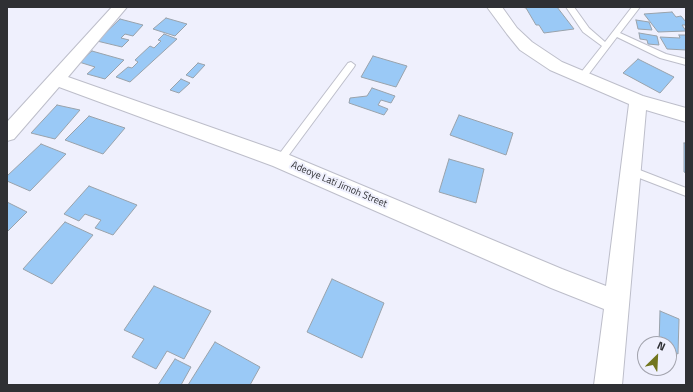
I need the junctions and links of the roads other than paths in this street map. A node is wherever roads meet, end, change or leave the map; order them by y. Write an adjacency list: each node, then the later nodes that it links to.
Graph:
1 (120, 7): 10 (street)
2 (494, 7): 9 (street)
3 (570, 7): 6 (lane)
4 (636, 7): 5 (lane)
5 (616, 34): 6 (lane); 7 (lane)
6 (606, 46): 9 (lane)
7 (686, 62)
8 (351, 65): 14 (lane)
9 (582, 78): 11 (street)
10 (56, 79): 13 (street); 14 (street, Adeoye Lati Jimoh Street)
11 (638, 101): 12 (street); 15 (street)
12 (686, 115)
13 (7, 134)
14 (280, 160): 17 (street, Adeoye Lati Jimoh Street)
15 (632, 171): 16 (lane); 17 (street)
16 (686, 192)
17 (617, 302): 18 (street)
18 (608, 385)

